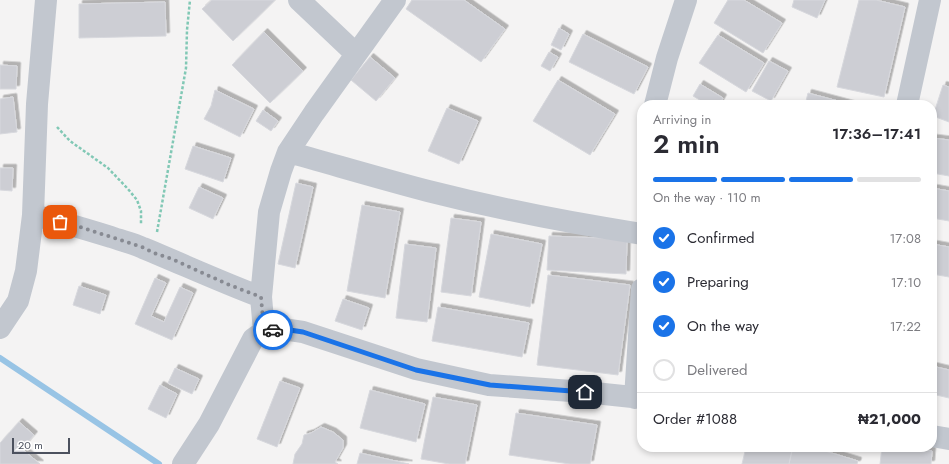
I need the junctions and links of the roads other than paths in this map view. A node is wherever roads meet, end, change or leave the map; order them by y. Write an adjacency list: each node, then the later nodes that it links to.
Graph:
1 (46, 0): 10 (street)
2 (299, 0): 6 (street)
3 (395, 0): 6 (street)
4 (686, 0): 7 (street)
5 (930, 0): 8 (street)
6 (356, 54): 9 (street)
7 (655, 100)
8 (908, 100)
9 (288, 152): 11 (street); 12 (street)
10 (32, 215): 12 (street); 13 (street)
11 (637, 233)
12 (261, 297): 14 (street)
13 (0, 328)
14 (264, 331): 15 (street); 18 (street)
15 (637, 398)
16 (937, 437): 17 (street)
17 (949, 439)
18 (183, 464)

